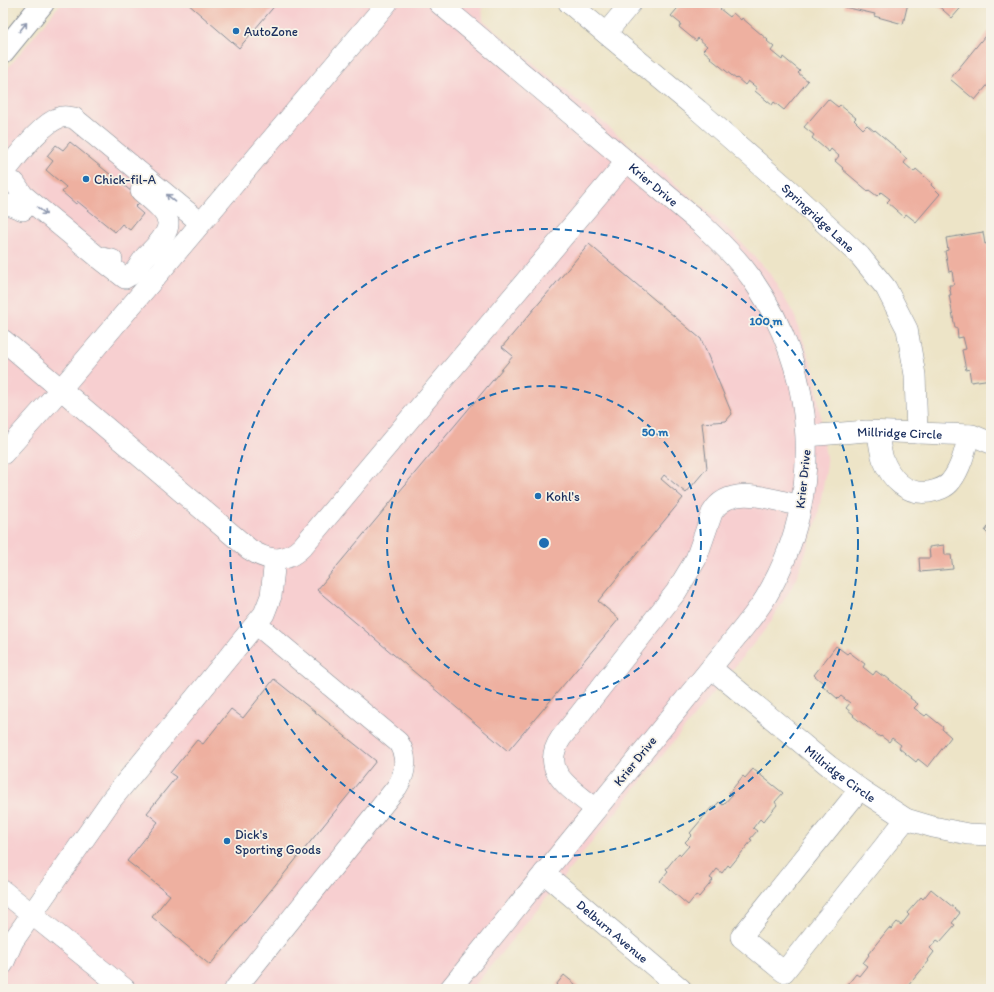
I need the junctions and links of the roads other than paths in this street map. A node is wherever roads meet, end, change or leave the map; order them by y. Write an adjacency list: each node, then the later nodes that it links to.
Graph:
1 (43, 3): 8 (main road, one-way to 1)
2 (387, 3): 13 (street)
3 (439, 3): 6 (street, Krier Drive)
4 (570, 3): 7 (street, Springridge Lane)
5 (631, 3): 7 (street)
6 (460, 10): 10 (street, Krier Drive)
7 (606, 33): 17 (street, Springridge Lane)
8 (3, 52)
9 (71, 124): 11 (street); 11 (street, one-way to 9); 13 (street, one-way to 9)
10 (626, 162): 19 (street, Krier Drive); 23 (street)
11 (9, 178): 12 (street)
12 (3, 205)
13 (201, 223): 15 (street)
14 (3, 340): 15 (street)
15 (60, 390): 21 (street); 23 (street)
16 (878, 432): 17 (street, Millridge Circle); 18 (street); 19 (street, Millridge Circle)
17 (917, 433): 18 (street, Millridge Circle)
18 (969, 435): 20 (street, Millridge Circle)
19 (807, 436): 22 (street, Krier Drive)
20 (991, 443)
21 (3, 454)
22 (801, 506): 25 (street, Krier Drive); 27 (street)
23 (275, 559): 24 (street)
24 (256, 624): 32 (street); 35 (street)
25 (711, 668): 26 (street, Millridge Circle); 27 (street, Krier Drive)
26 (860, 789): 28 (street, Millridge Circle); 28 (street)
27 (596, 809): 30 (street, Krier Drive)
28 (906, 820): 29 (street, Millridge Circle)
29 (991, 835)
30 (544, 873): 36 (street, Krier Drive); 37 (street, Delburn Avenue)
31 (3, 891): 32 (street)
32 (32, 914): 33 (street); 34 (street)
33 (3, 964)
34 (125, 989)
35 (235, 989)
36 (450, 989)
37 (681, 989)

